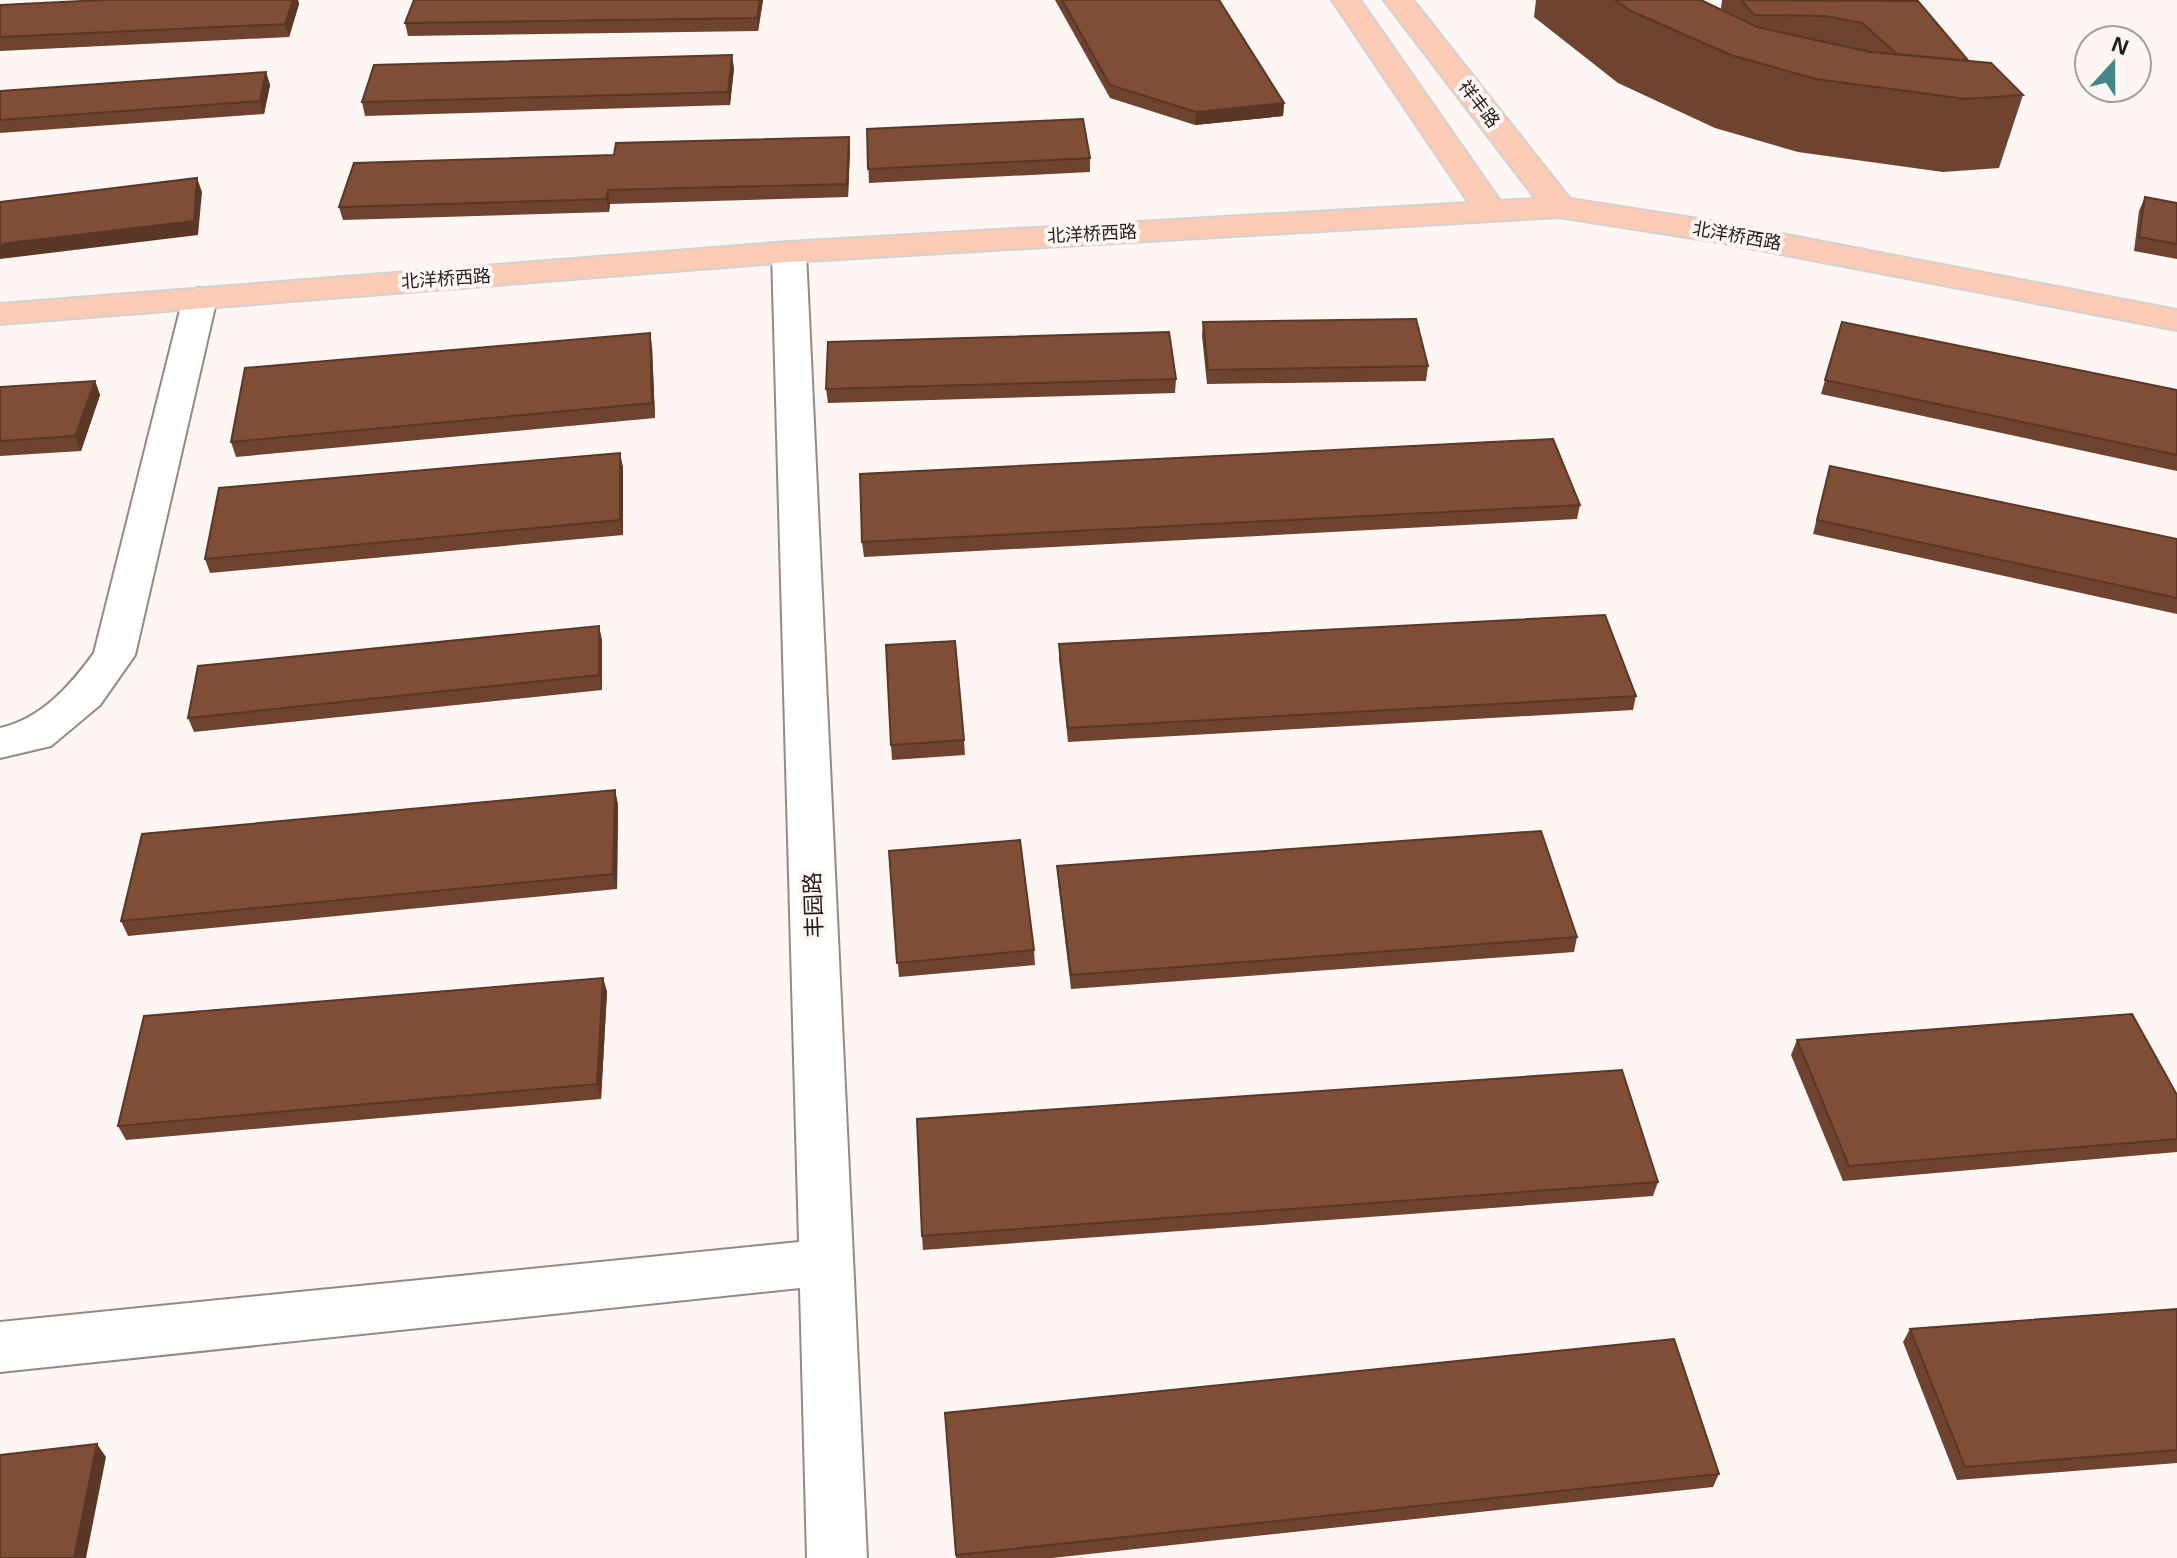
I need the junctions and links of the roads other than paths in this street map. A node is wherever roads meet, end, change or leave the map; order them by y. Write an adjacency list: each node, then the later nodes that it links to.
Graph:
1 (1346, 0): 4 (main road)
2 (1398, 0): 3 (main road, 祥丰路)
3 (1559, 207): 4 (main road, 北洋桥西路); 8 (main road, 北洋桥西路)
4 (1490, 210): 5 (main road, 北洋桥西路)
5 (789, 252): 6 (main road, 北洋桥西路); 10 (street, 丰园路)
6 (200, 298): 7 (main road, 北洋桥西路); 9 (street)
7 (0, 314)
8 (2177, 320)
9 (0, 743)
10 (826, 1262): 11 (street); 12 (street, 丰园路)
11 (0, 1347)
12 (837, 1558)

